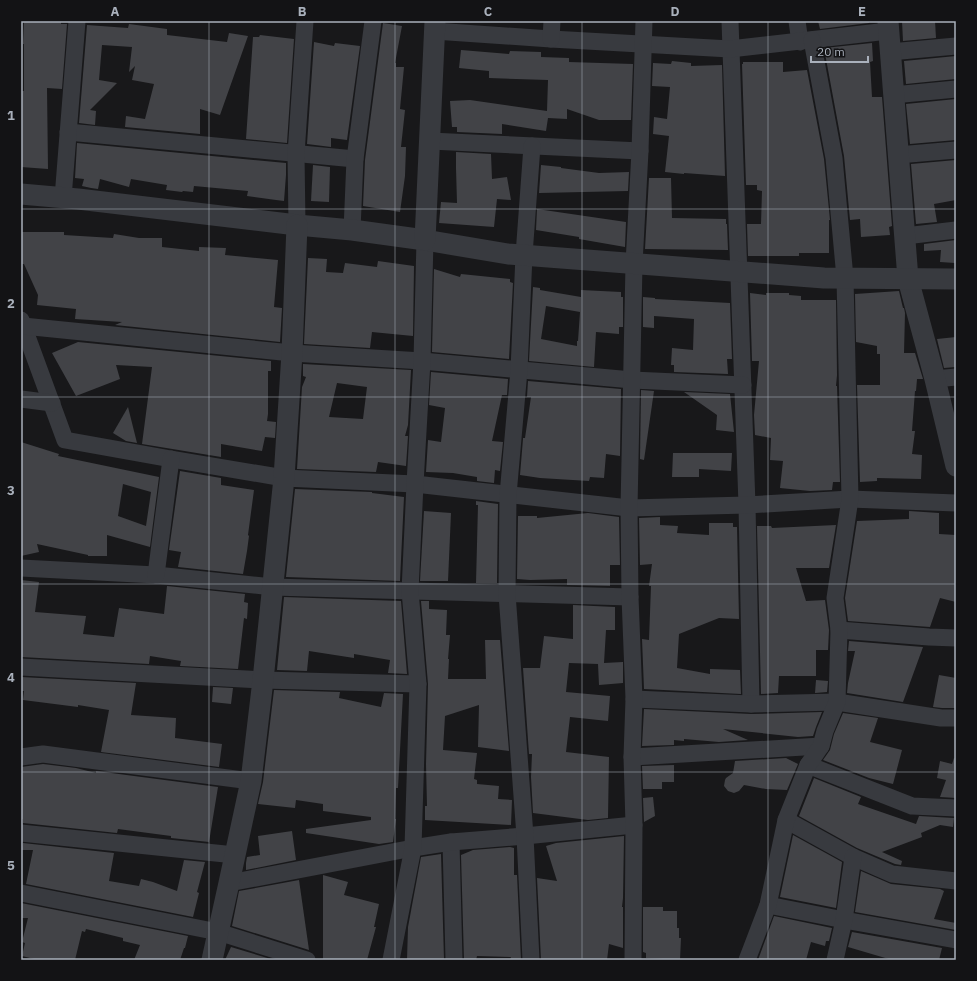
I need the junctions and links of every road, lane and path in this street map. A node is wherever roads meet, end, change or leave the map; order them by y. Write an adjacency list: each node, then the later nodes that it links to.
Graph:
1 (77, 21): 18 (street)
2 (305, 21): 23 (street)
3 (373, 21): 25 (street)
4 (552, 21): 10 (street)
5 (644, 21): 12 (street)
6 (730, 21): 14 (street)
7 (797, 21): 11 (street)
8 (434, 26): 10 (street); 19 (street)
9 (888, 26): 11 (street); 15 (street)
10 (551, 39): 12 (street)
11 (806, 41): 14 (street); 36 (street)
12 (642, 44): 14 (street); 22 (street)
13 (956, 46): 15 (street)
14 (730, 49): 35 (street)
15 (890, 52): 17 (street)
16 (956, 89): 17 (street)
17 (893, 95): 24 (street)
18 (68, 132): 23 (street); 27 (street)
19 (430, 141): 20 (street); 32 (street)
20 (532, 146): 22 (street); 33 (street)
21 (956, 150): 24 (street)
22 (640, 151): 34 (street)
23 (296, 154): 25 (street); 28 (street)
24 (898, 155): 31 (street)
25 (355, 159): 29 (street)
26 (21, 194): 27 (street)
27 (63, 198): 28 (street)
28 (297, 225): 29 (street); 40 (street)
29 (352, 230): 32 (street)
30 (956, 230): 31 (street)
31 (905, 236): 37 (street)
32 (425, 240): 33 (street); 41 (street)
33 (524, 255): 34 (street); 42 (street)
34 (634, 264): 35 (street); 45 (street)
35 (738, 272): 36 (street); 46 (street)
36 (845, 278): 37 (street); 54 (street)
37 (908, 279): 38 (street); 44 (street)
38 (956, 279)
39 (22, 323): 40 (street); 48 (street)
40 (292, 353): 41 (street); 51 (street)
41 (422, 361): 42 (street); 52 (street)
42 (519, 370): 45 (street); 53 (street)
43 (956, 377): 44 (street)
44 (934, 379): 50 (street)
45 (632, 380): 46 (street); 57 (street)
46 (742, 385): 56 (street)
47 (21, 399): 48 (street)
48 (52, 403): 49 (street)
49 (171, 460): 51 (street); 59 (street)
50 (956, 466)
51 (284, 478): 52 (street); 60 (street)
52 (415, 484): 53 (street); 61 (street)
53 (508, 495): 57 (street); 62 (street)
54 (850, 499): 55 (street); 56 (street); 64 (street)
55 (956, 503)
56 (747, 505): 57 (street); 71 (street)
57 (629, 508): 63 (street)
58 (21, 568): 59 (street)
59 (156, 575): 60 (street)
60 (273, 587): 61 (street); 67 (street)
61 (410, 591): 62 (street); 68 (street)
62 (507, 594): 63 (street); 82 (street)
63 (630, 597): 69 (street)
64 (839, 630): 65 (street); 70 (street)
65 (956, 638)
66 (21, 667): 67 (street)
67 (263, 680): 68 (street); 77 (street)
68 (418, 684): 84 (street)
69 (634, 699): 71 (street); 75 (street)
70 (838, 702): 71 (street); 72 (street); 73 (street)
71 (751, 704)
72 (956, 718)
73 (820, 746): 75 (street); 76 (street)
74 (21, 757): 77 (street)
75 (632, 757): 80 (street)
76 (808, 766): 78 (street); 79 (street)
77 (251, 781): 85 (street)
78 (956, 808)
79 (786, 820): 86 (street); 90 (street)
80 (634, 825): 82 (street); 99 (street)
81 (21, 834): 85 (street)
82 (525, 836): 83 (street); 98 (street)
83 (451, 842): 84 (street); 97 (street)
84 (412, 848): 88 (street); 96 (street)
85 (235, 854): 88 (street)
86 (853, 857): 87 (street); 91 (street)
87 (956, 881)
88 (229, 883): 92 (street)
89 (21, 893): 92 (street)
90 (768, 905): 91 (street); 100 (street)
91 (844, 920): 93 (street); 101 (street)
92 (218, 932): 94 (street); 95 (street)
93 (956, 940)
94 (212, 960)
95 (307, 960)
96 (391, 960)
97 (454, 960)
98 (531, 960)
99 (632, 960)
100 (747, 960)
101 (835, 960)

